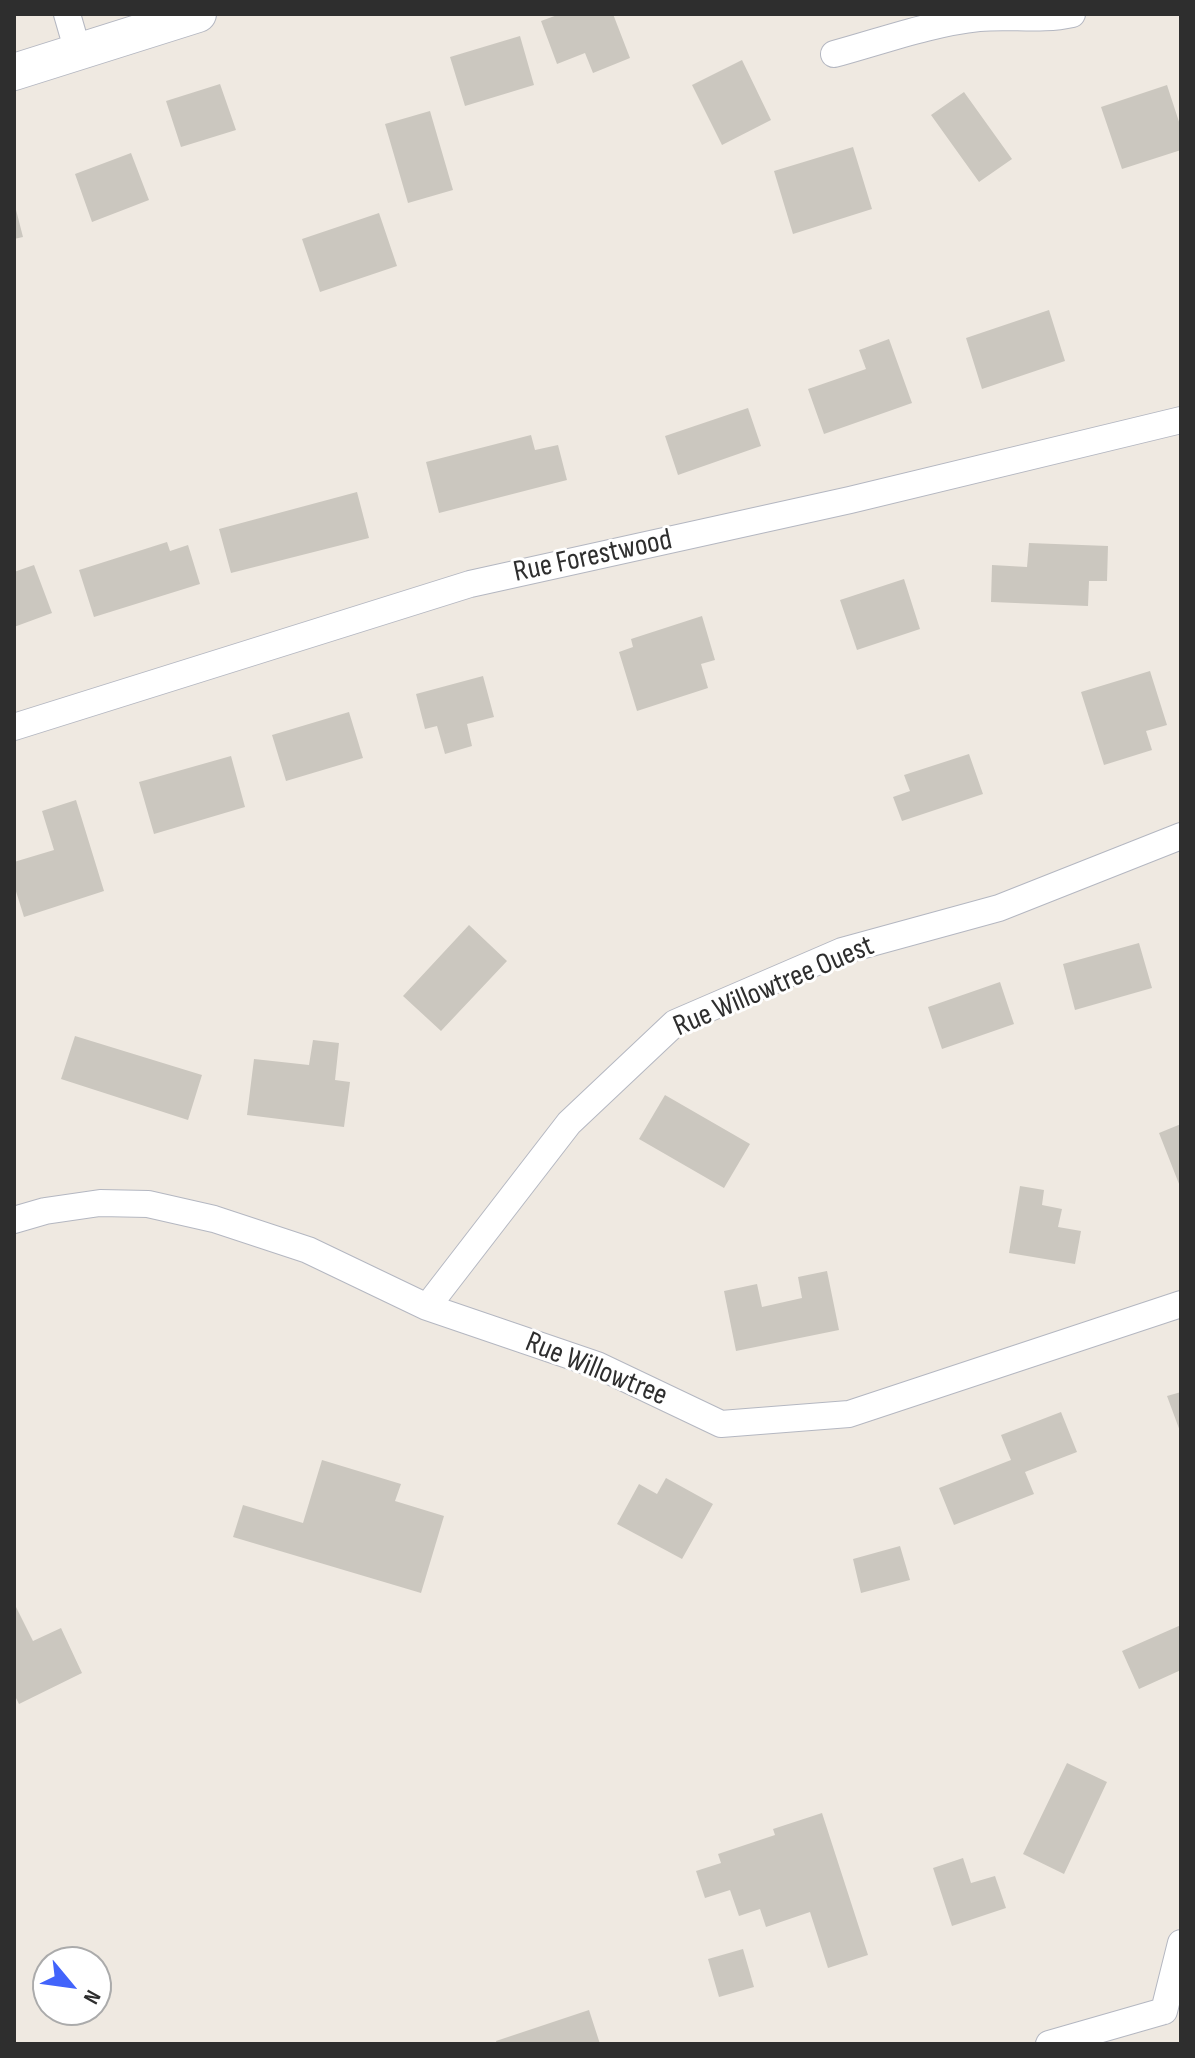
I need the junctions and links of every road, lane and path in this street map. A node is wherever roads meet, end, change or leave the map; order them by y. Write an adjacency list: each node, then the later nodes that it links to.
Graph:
1 (67, 14): 4 (street)
2 (198, 14): 4 (street)
3 (1072, 14): 5 (street)
4 (78, 52): 6 (street)
5 (834, 54)
6 (14, 72)
7 (1181, 420): 8 (street, Rue Forestwood)
8 (14, 727)
9 (1181, 836): 12 (street, Rue Willowtree Ouest)
10 (14, 1220): 12 (street, Rue Willowtree)
11 (1181, 1304): 12 (street, Rue Willowtree)
12 (427, 1307)
13 (1181, 1943): 14 (street)
14 (1172, 2018): 15 (street)
15 (1049, 2044)

